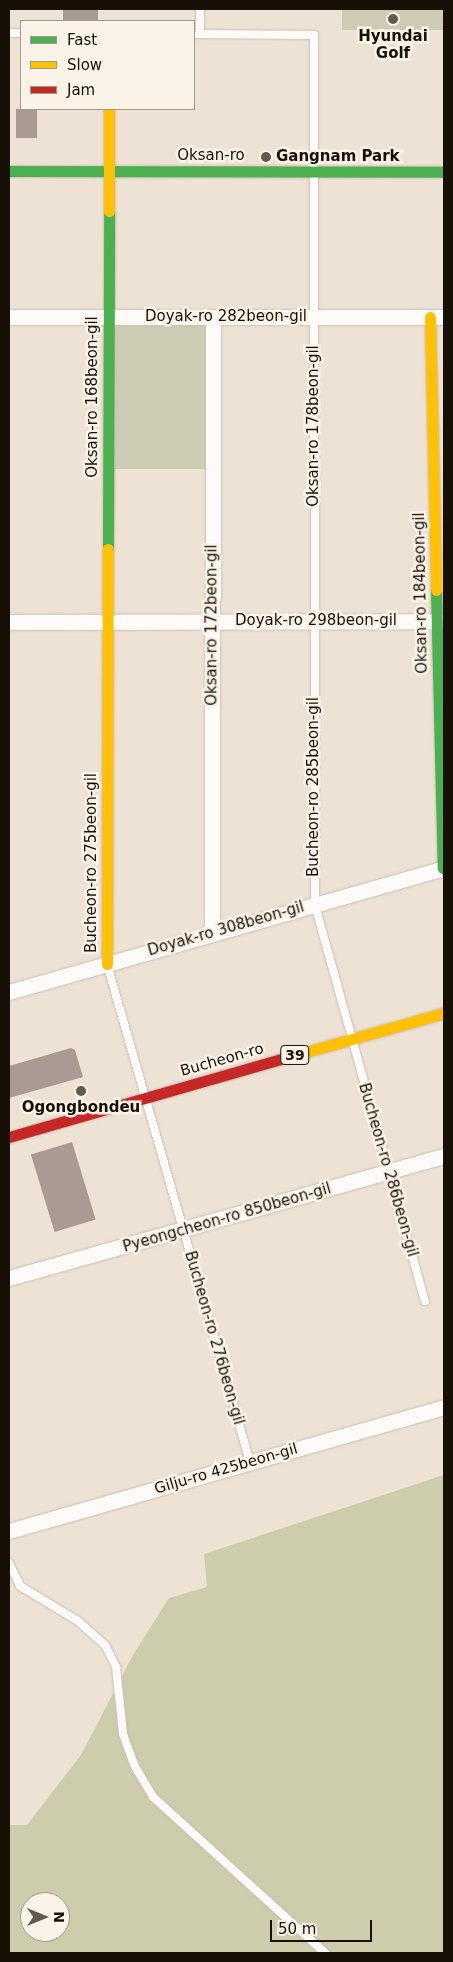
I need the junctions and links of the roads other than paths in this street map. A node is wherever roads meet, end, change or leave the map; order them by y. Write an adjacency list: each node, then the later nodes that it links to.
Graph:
1 (200, 9): 2 (lane)
2 (197, 34): 6 (lane)
3 (108, 110): 5 (street)
4 (9, 171): 5 (street, Oksan-ro)
5 (108, 171): 6 (street, Oksan-ro); 9 (street, Oksan-ro 168beon-gil)
6 (314, 172): 7 (street, Oksan-ro); 11 (lane, Oksan-ro 178beon-gil)
7 (444, 172)
8 (9, 316): 9 (street, Doyak-ro 282beon-gil)
9 (108, 317): 10 (street, Doyak-ro 282beon-gil); 17 (street, Oksan-ro 168beon-gil)
10 (213, 317): 11 (street, Doyak-ro 282beon-gil); 14 (street, Oksan-ro 172beon-gil)
11 (314, 317): 12 (street, Doyak-ro 282beon-gil); 13 (lane, Oksan-ro 178beon-gil)
12 (437, 317): 15 (street, Oksan-ro 184beon-gil)
13 (314, 620): 14 (street, Doyak-ro 298beon-gil); 15 (street, Doyak-ro 298beon-gil); 19 (lane, Bucheon-ro 285beon-gil)
14 (212, 621): 17 (street, Doyak-ro 298beon-gil); 20 (street, Oksan-ro 172beon-gil)
15 (440, 621): 18 (street, Oksan-ro 184beon-gil)
16 (9, 622): 17 (street, Doyak-ro 298beon-gil)
17 (108, 622): 21 (street, Bucheon-ro 275beon-gil)
18 (444, 868): 19 (street, Doyak-ro 308beon-gil)
19 (314, 904): 20 (street, Doyak-ro 308beon-gil); 24 (lane, Bucheon-ro 285beon-gil)
20 (212, 933): 21 (street, Doyak-ro 308beon-gil)
21 (107, 964): 22 (street, Doyak-ro 308beon-gil); 25 (lane, Bucheon-ro 275beon-gil)
22 (9, 992)
23 (444, 1013): 24 (street, Bucheon-ro / 39)
24 (352, 1039): 25 (street, Bucheon-ro / 39); 28 (lane, Bucheon-ro 286beon-gil)
25 (146, 1098): 26 (street, Bucheon-ro / 39); 29 (lane, Bucheon-ro 276beon-gil)
26 (9, 1137)
27 (444, 1156): 28 (street, Pyeongcheon-ro 850beon-gil)
28 (388, 1172): 29 (street, Pyeongcheon-ro 850beon-gil); 31 (lane, Bucheon-ro 286beon-gil)
29 (184, 1230): 30 (street, Pyeongcheon-ro 850beon-gil); 33 (lane, Bucheon-ro 276beon-gil)
30 (9, 1278)
31 (425, 1301)
32 (444, 1407): 33 (street, Gilju-ro 425beon-gil)
33 (250, 1462): 34 (street, Gilju-ro 425beon-gil)
34 (9, 1531)
35 (9, 1563): 36 (lane)
36 (325, 1953)

